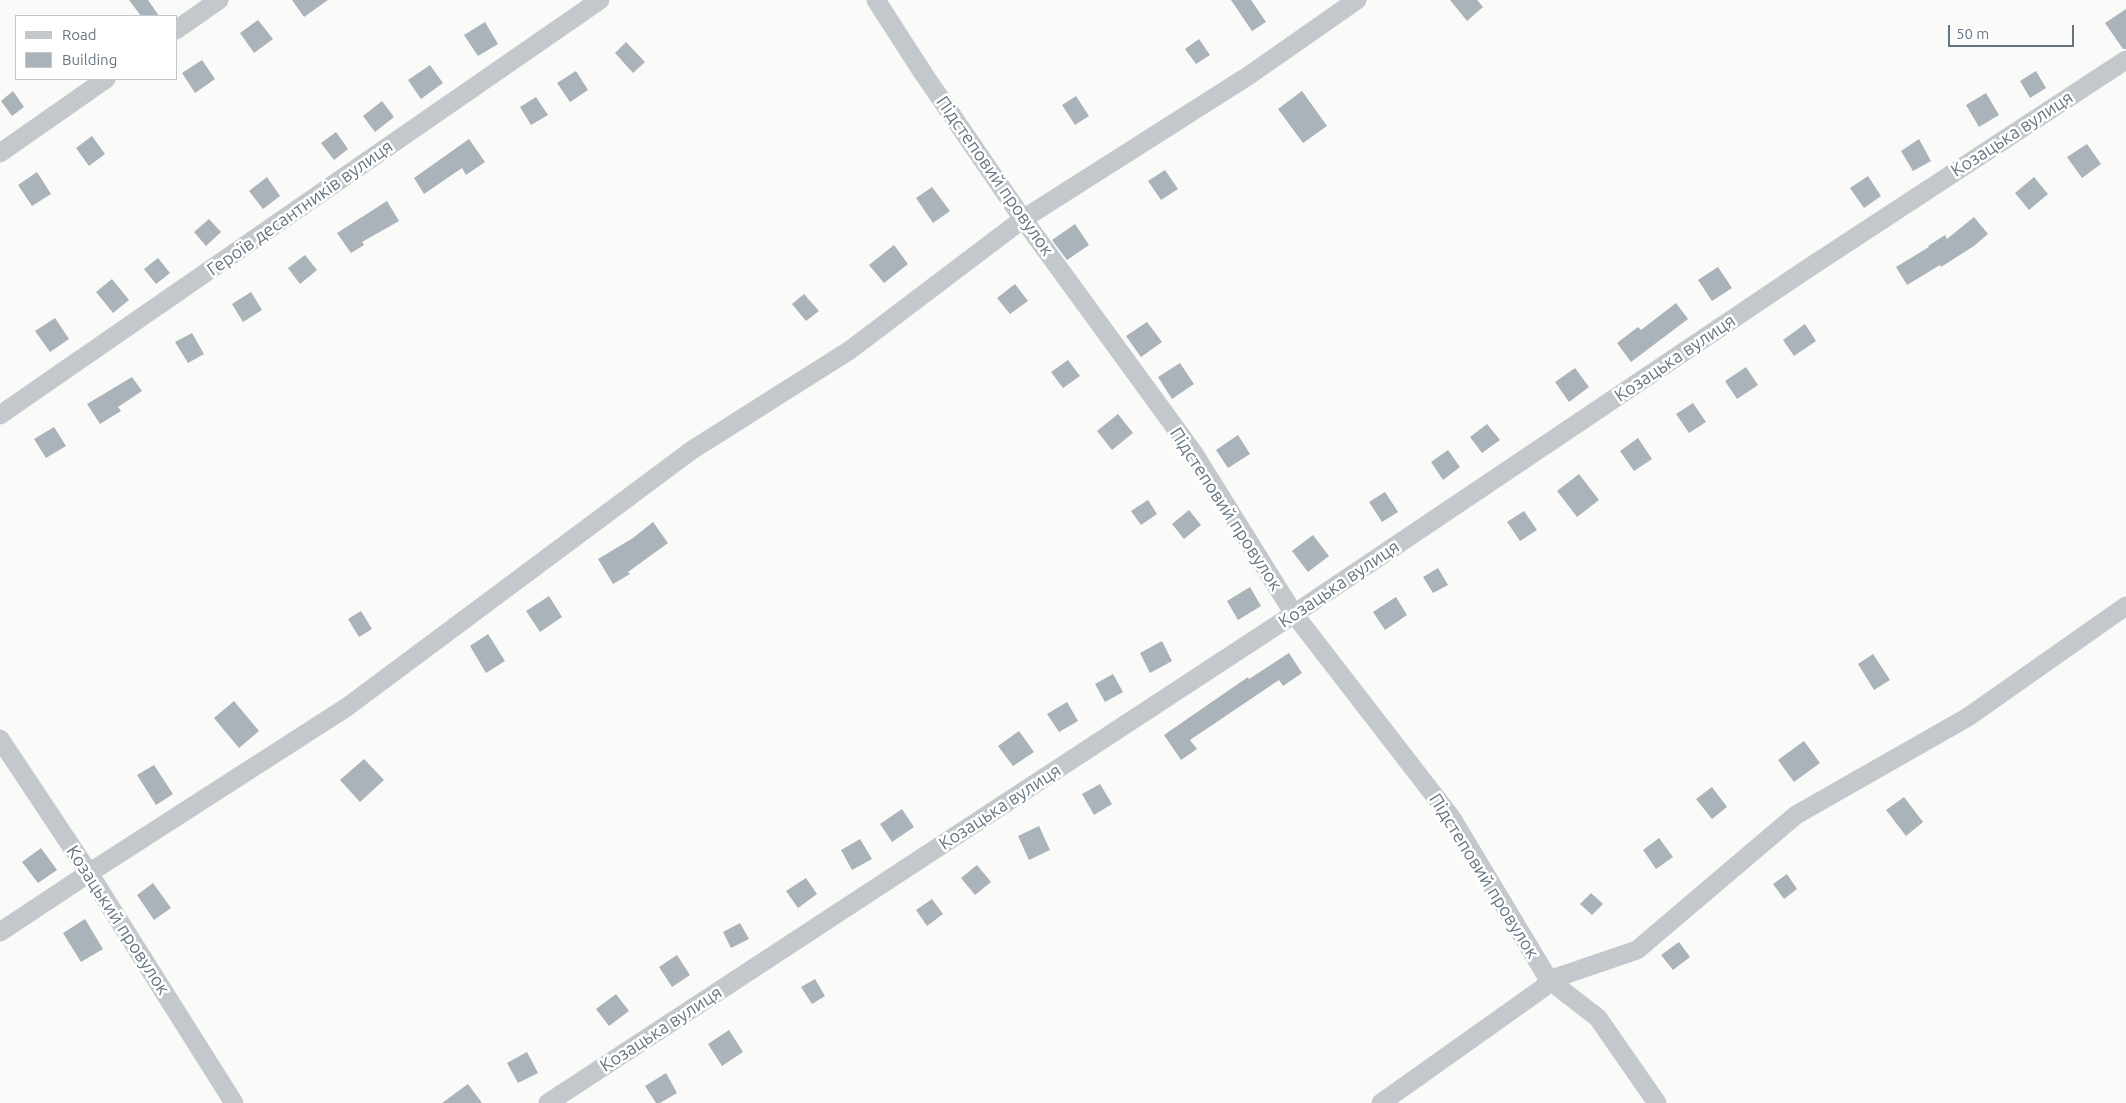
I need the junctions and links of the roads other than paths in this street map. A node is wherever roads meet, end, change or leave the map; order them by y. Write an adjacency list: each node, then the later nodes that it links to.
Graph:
1 (219, 0): 5 (street)
2 (600, 0): 10 (street, Героїв десантників вулиця)
3 (876, 0): 9 (street, Підстеповий провулок)
4 (1358, 0): 9 (street)
5 (178, 29)
6 (2126, 60): 12 (street, Козацька вулиця)
7 (105, 80): 8 (street)
8 (0, 153)
9 (1023, 219): 12 (street, Підстеповий провулок); 14 (street)
10 (0, 415)
11 (2126, 606): 16 (street)
12 (1294, 614): 16 (street, Підстеповий провулок); 18 (street, Козацька вулиця)
13 (0, 739): 14 (street, Козацький провулок)
14 (89, 873): 15 (street); 17 (street, Козацький провулок)
15 (0, 932)
16 (1549, 980): 19 (street); 20 (street, Підстеповий провулок)
17 (234, 1103)
18 (548, 1103)
19 (1380, 1103)
20 (1657, 1103)

